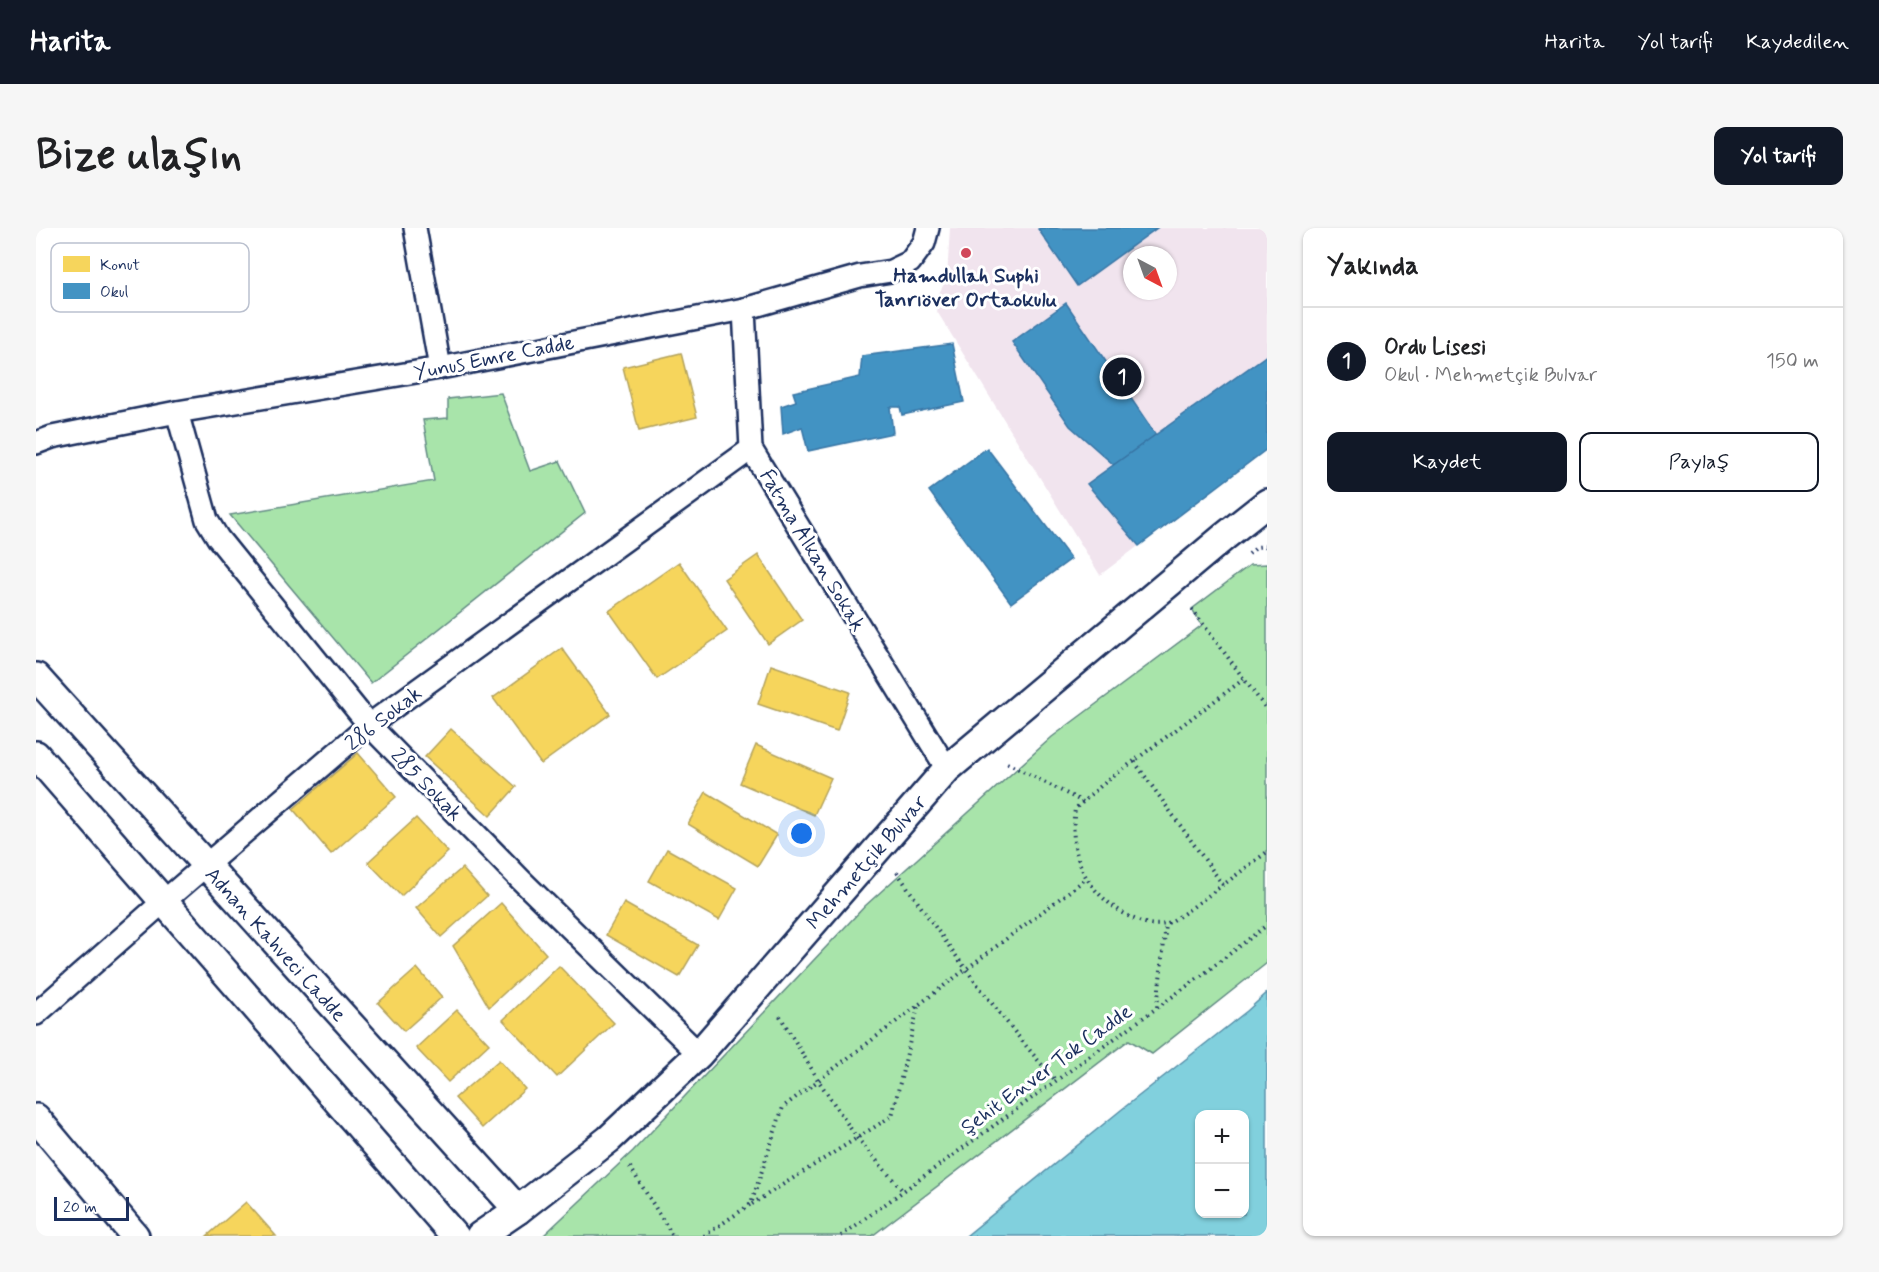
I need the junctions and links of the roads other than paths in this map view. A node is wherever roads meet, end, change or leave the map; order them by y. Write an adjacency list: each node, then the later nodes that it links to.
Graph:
1 (415, 228): 4 (street)
2 (928, 228): 3 (street, Yunus Emre Cadde)
3 (744, 309): 4 (street, Yunus Emre Cadde); 7 (street, Fatma Alkan Sokak)
4 (440, 368): 5 (street, Yunus Emre Cadde)
5 (177, 412): 6 (street, Yunus Emre Cadde); 10 (street, 285 Sokak)
6 (36, 443)
7 (751, 449): 10 (street, 286 Sokak); 12 (street, Fatma Alkan Sokak)
8 (1267, 504): 12 (street, Mehmetçik Bulvar)
9 (36, 677): 13 (street, Adnan Kahveci Cadde)
10 (369, 725): 13 (street, 286 Sokak); 16 (street, 285 Sokak)
11 (36, 755): 14 (street)
12 (947, 769): 16 (street, Mehmetçik Bulvar)
13 (206, 866): 14 (street, 286 Sokak); 18 (street, Adnan Kahveci Cadde)
14 (163, 902): 15 (street, 286 Sokak); 20 (street)
15 (36, 1014)
16 (699, 1054): 18 (street, Mehmetçik Bulvar)
17 (36, 1118): 19 (street)
18 (518, 1210): 21 (street, Mehmetçik Bulvar)
19 (135, 1236)
20 (455, 1236)
21 (480, 1236)

